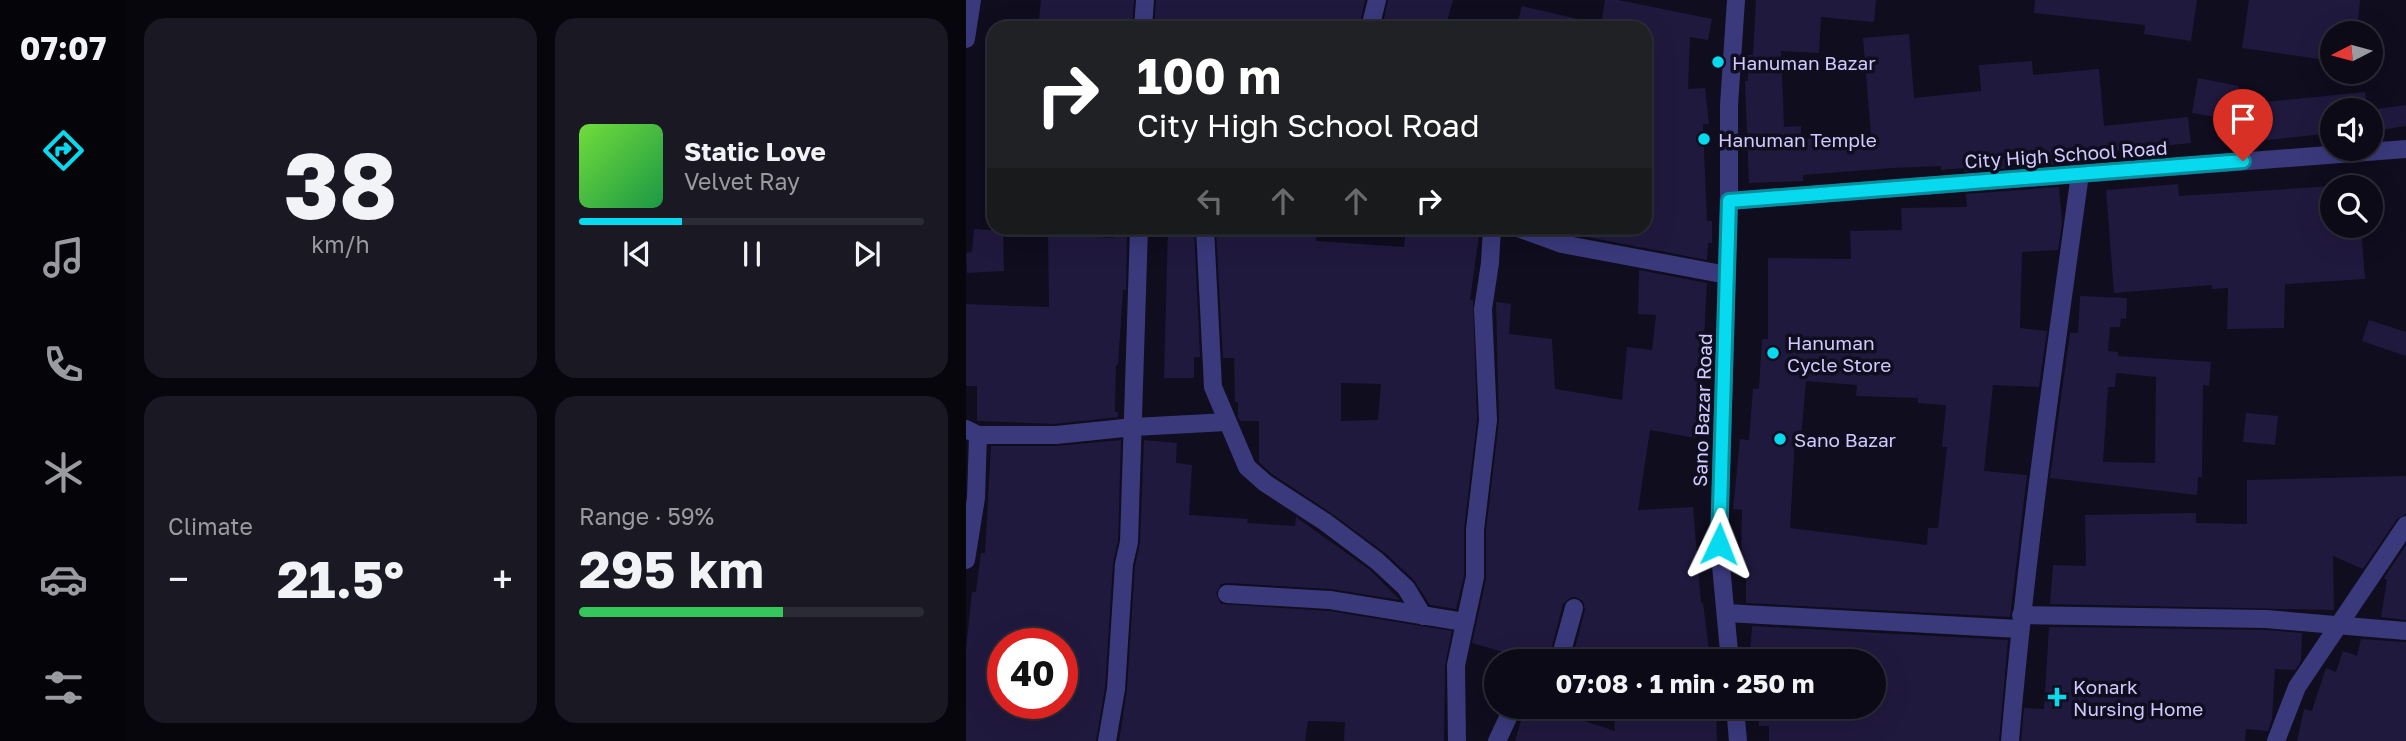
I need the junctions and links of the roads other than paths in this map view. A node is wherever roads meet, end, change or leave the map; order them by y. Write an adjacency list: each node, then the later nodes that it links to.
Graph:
1 (972, 0): 7 (street)
2 (1145, 0): 5 (street)
3 (1377, 0): 6 (street)
4 (1736, 0): 10 (street, Sano Bazar Road)
5 (1144, 21)
6 (1372, 21)
7 (966, 39)
8 (2406, 149): 9 (street, City High School Road)
9 (2080, 174): 10 (street, City High School Road); 26 (street)
10 (1729, 201): 15 (street, Sano Bazar Road)
11 (1139, 235): 17 (street)
12 (1205, 235): 16 (street)
13 (1492, 235): 25 (street)
14 (1537, 235): 15 (street)
15 (1727, 275): 23 (street, Sano Bazar Road)
16 (1227, 422): 17 (street); 24 (street)
17 (1134, 427): 18 (street); 33 (street)
18 (972, 432): 20 (street)
19 (2406, 525): 27 (street)
20 (966, 560)
21 (1227, 594): 24 (street)
22 (1574, 608): 29 (street)
23 (1726, 613): 26 (street); 30 (street, Sano Bazar Road)
24 (1423, 616): 25 (street)
25 (1465, 622): 34 (street)
26 (2020, 622): 27 (street); 37 (street)
27 (2340, 625): 28 (street); 38 (street)
28 (2406, 631)
29 (1563, 649)
30 (1729, 649)
31 (1507, 719): 35 (street)
32 (1736, 719): 36 (street)
33 (1107, 741)
34 (1457, 741)
35 (1497, 741)
36 (1738, 741)
37 (2010, 741)
38 (2276, 741)

